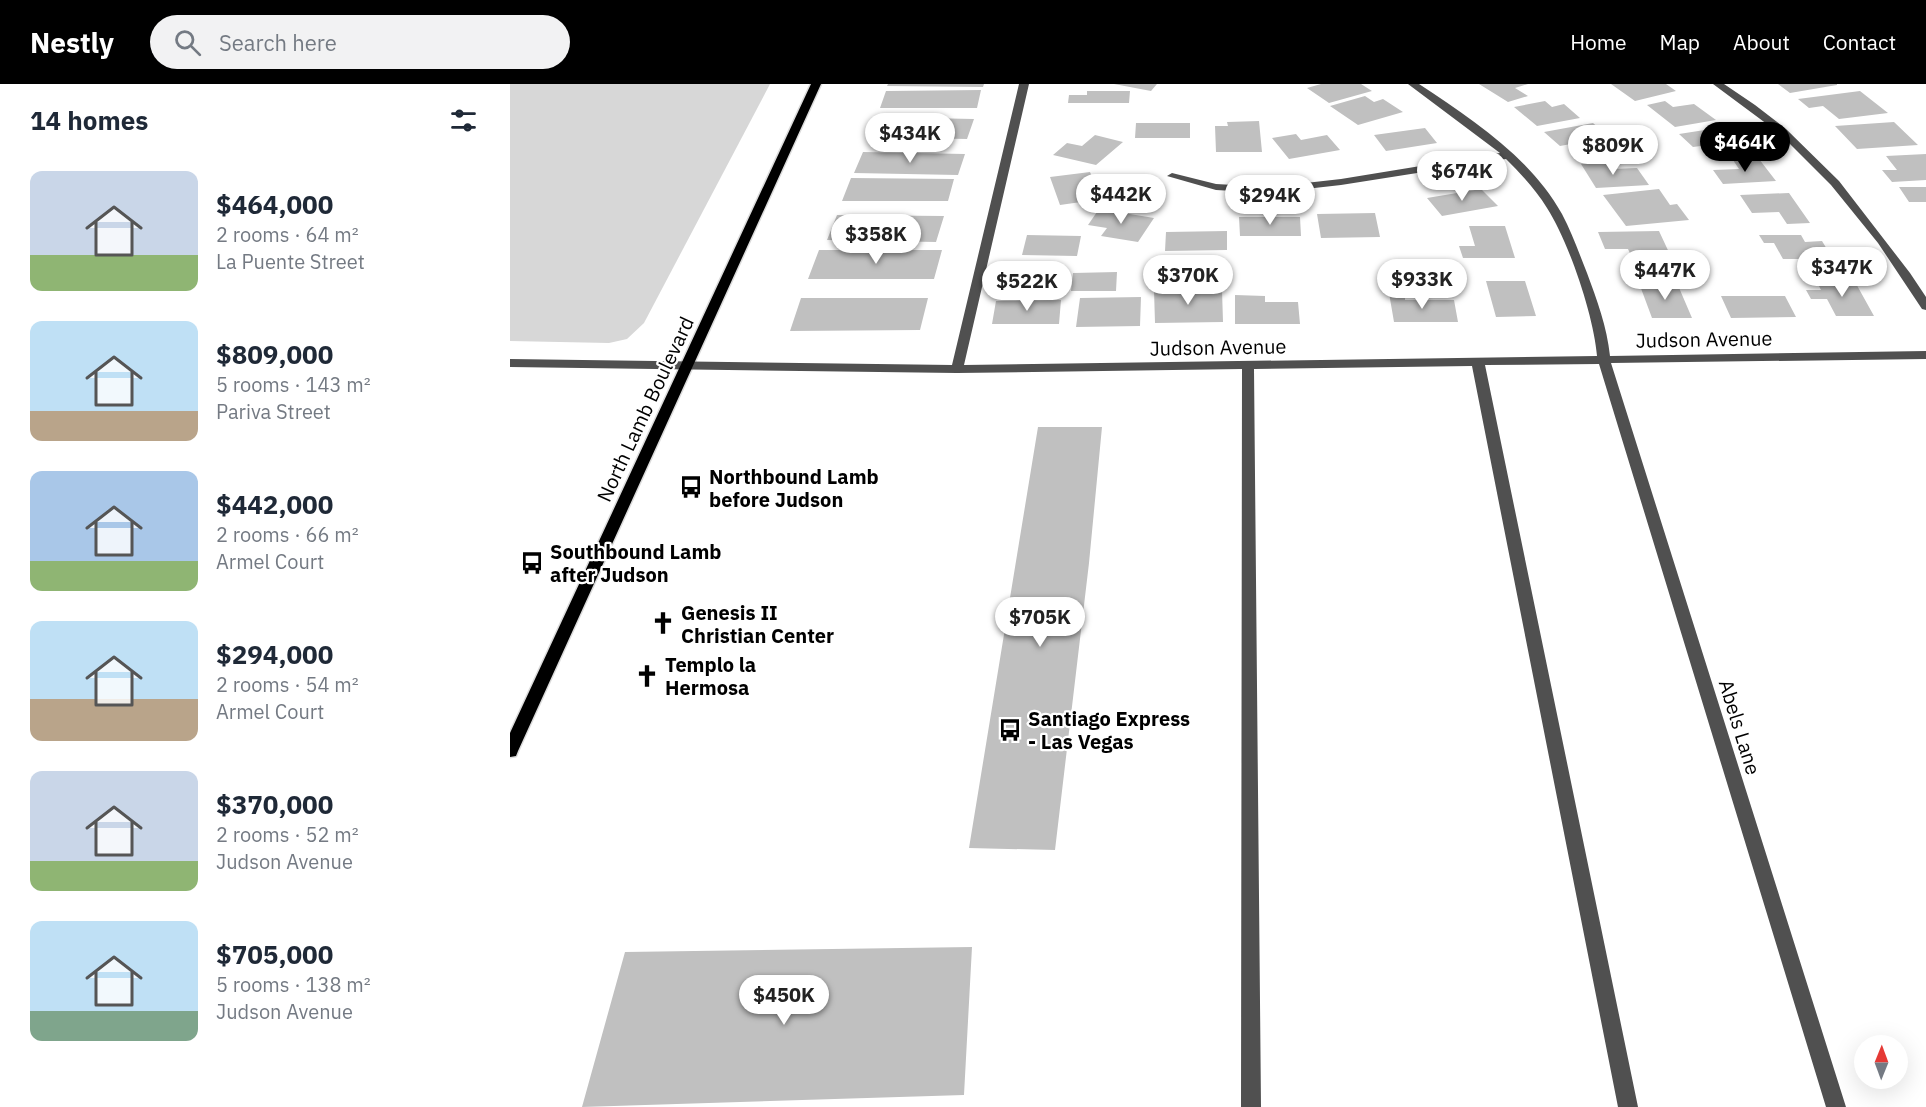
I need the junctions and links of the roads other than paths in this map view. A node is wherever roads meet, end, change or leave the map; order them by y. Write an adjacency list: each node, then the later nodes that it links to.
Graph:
1 (816, 84): 12 (main road, North Lamb Boulevard)
2 (1024, 84): 14 (street)
3 (1413, 84): 5 (street, Abels Lane)
4 (1718, 84): 7 (street)
5 (1510, 155): 6 (street); 9 (street, Abels Lane)
6 (1172, 176)
7 (1926, 306)
8 (1926, 355): 9 (street, Judson Avenue)
9 (1604, 360): 11 (street, Judson Avenue); 18 (street, Abels Lane)
10 (510, 363): 12 (street, Judson Avenue)
11 (1478, 363): 13 (street, Judson Avenue); 17 (street)
12 (687, 365): 14 (street, Judson Avenue); 15 (main road, North Lamb Boulevard)
13 (1248, 367): 14 (street, Judson Avenue); 16 (street)
14 (957, 369)
15 (510, 751)
16 (1251, 1107)
17 (1628, 1107)
18 (1836, 1107)

